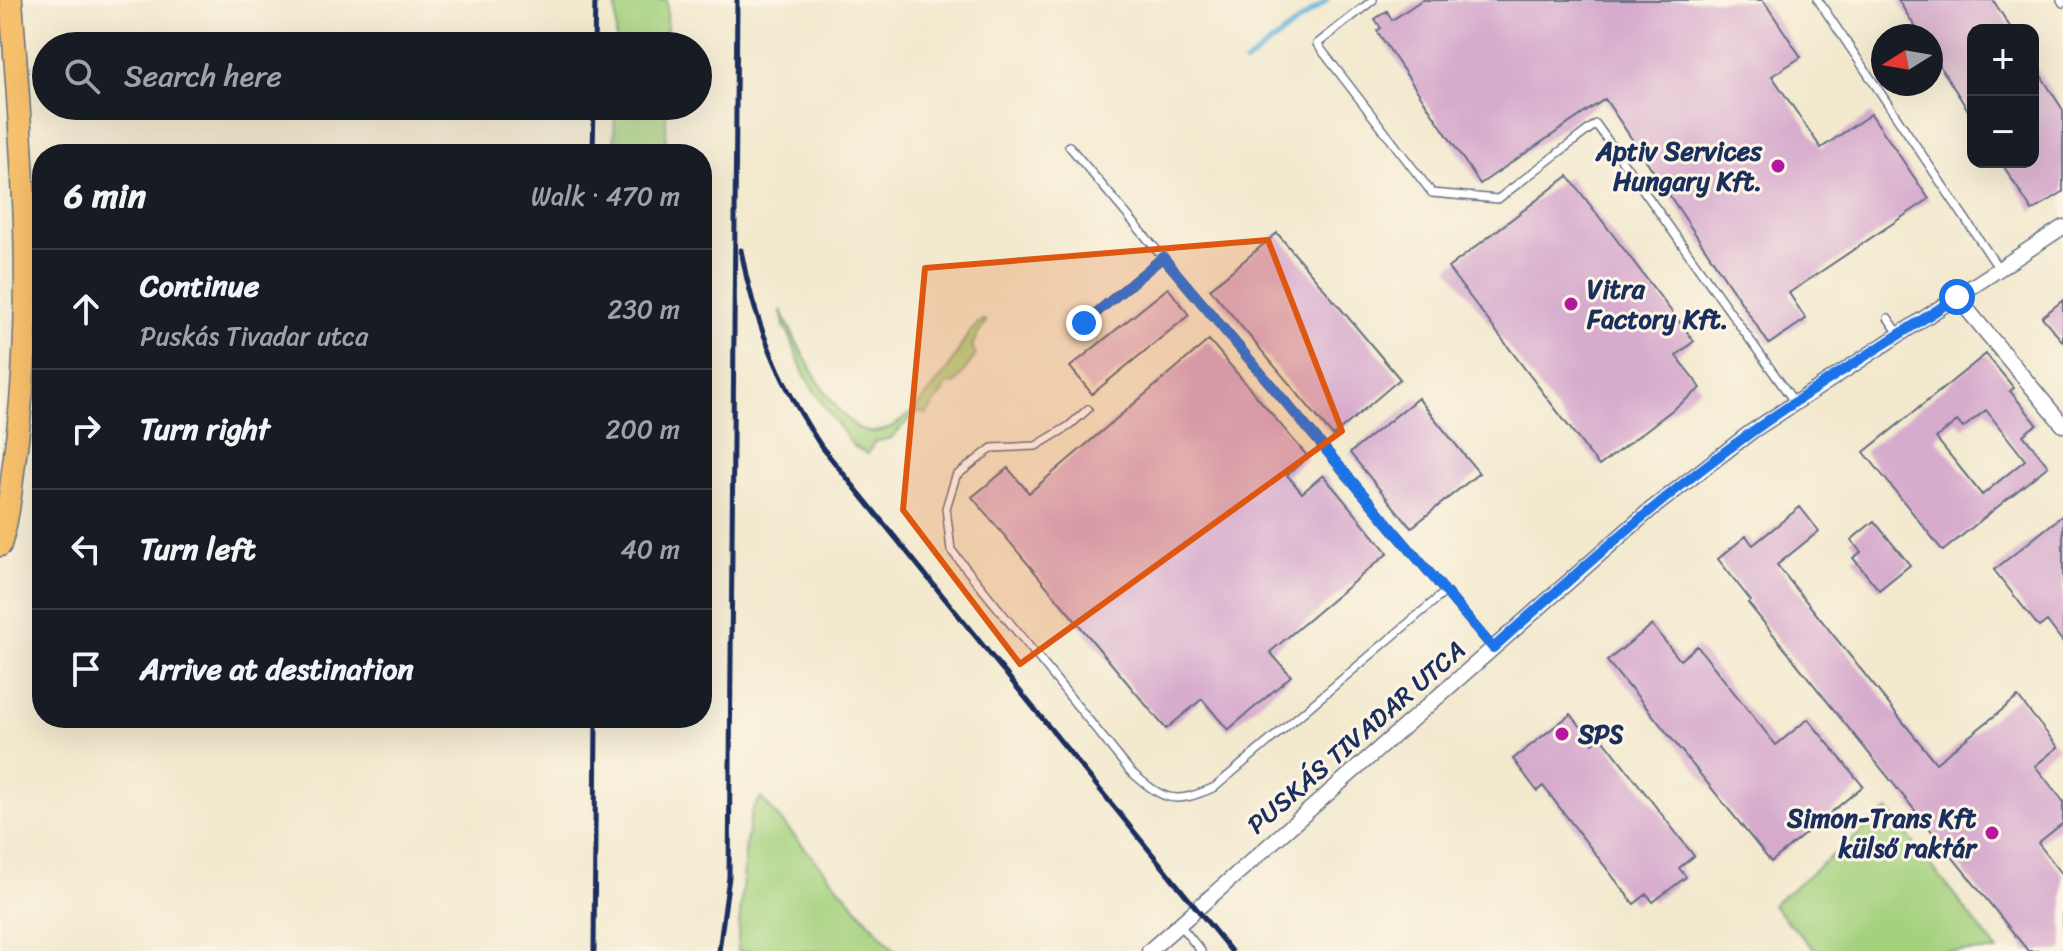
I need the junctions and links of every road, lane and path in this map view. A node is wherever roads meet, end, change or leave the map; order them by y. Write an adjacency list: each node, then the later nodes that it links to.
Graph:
1 (11, 0): 19 (main road)
2 (1373, 0): 16 (lane)
3 (1818, 0): 5 (lane)
4 (1069, 146): 10 (lane)
5 (1958, 207): 6 (lane); 8 (lane)
6 (1948, 214)
7 (2063, 227): 11 (street, PUSKÁS TIVADAR UTCA)
8 (1975, 232): 9 (lane); 11 (lane)
9 (1964, 240)
10 (1163, 257): 14 (lane); 20 (lane)
11 (1999, 269): 12 (street, PUSKÁS TIVADAR UTCA)
12 (1957, 297): 15 (street, PUSKÁS TIVADAR UTCA); 18 (street)
13 (1888, 318): 15 (lane)
14 (1084, 323)
15 (1900, 335): 16 (street, PUSKÁS TIVADAR UTCA)
16 (1795, 403): 21 (street, PUSKÁS TIVADAR UTCA)
17 (1088, 409): 20 (lane)
18 (2063, 425)
19 (0, 545)
20 (1445, 592): 21 (lane)
21 (1493, 648): 22 (street, PUSKÁS TIVADAR UTCA)
22 (1179, 924): 23 (street, PUSKÁS TIVADAR UTCA); 24 (lane)
23 (1149, 951)
24 (1201, 951)

